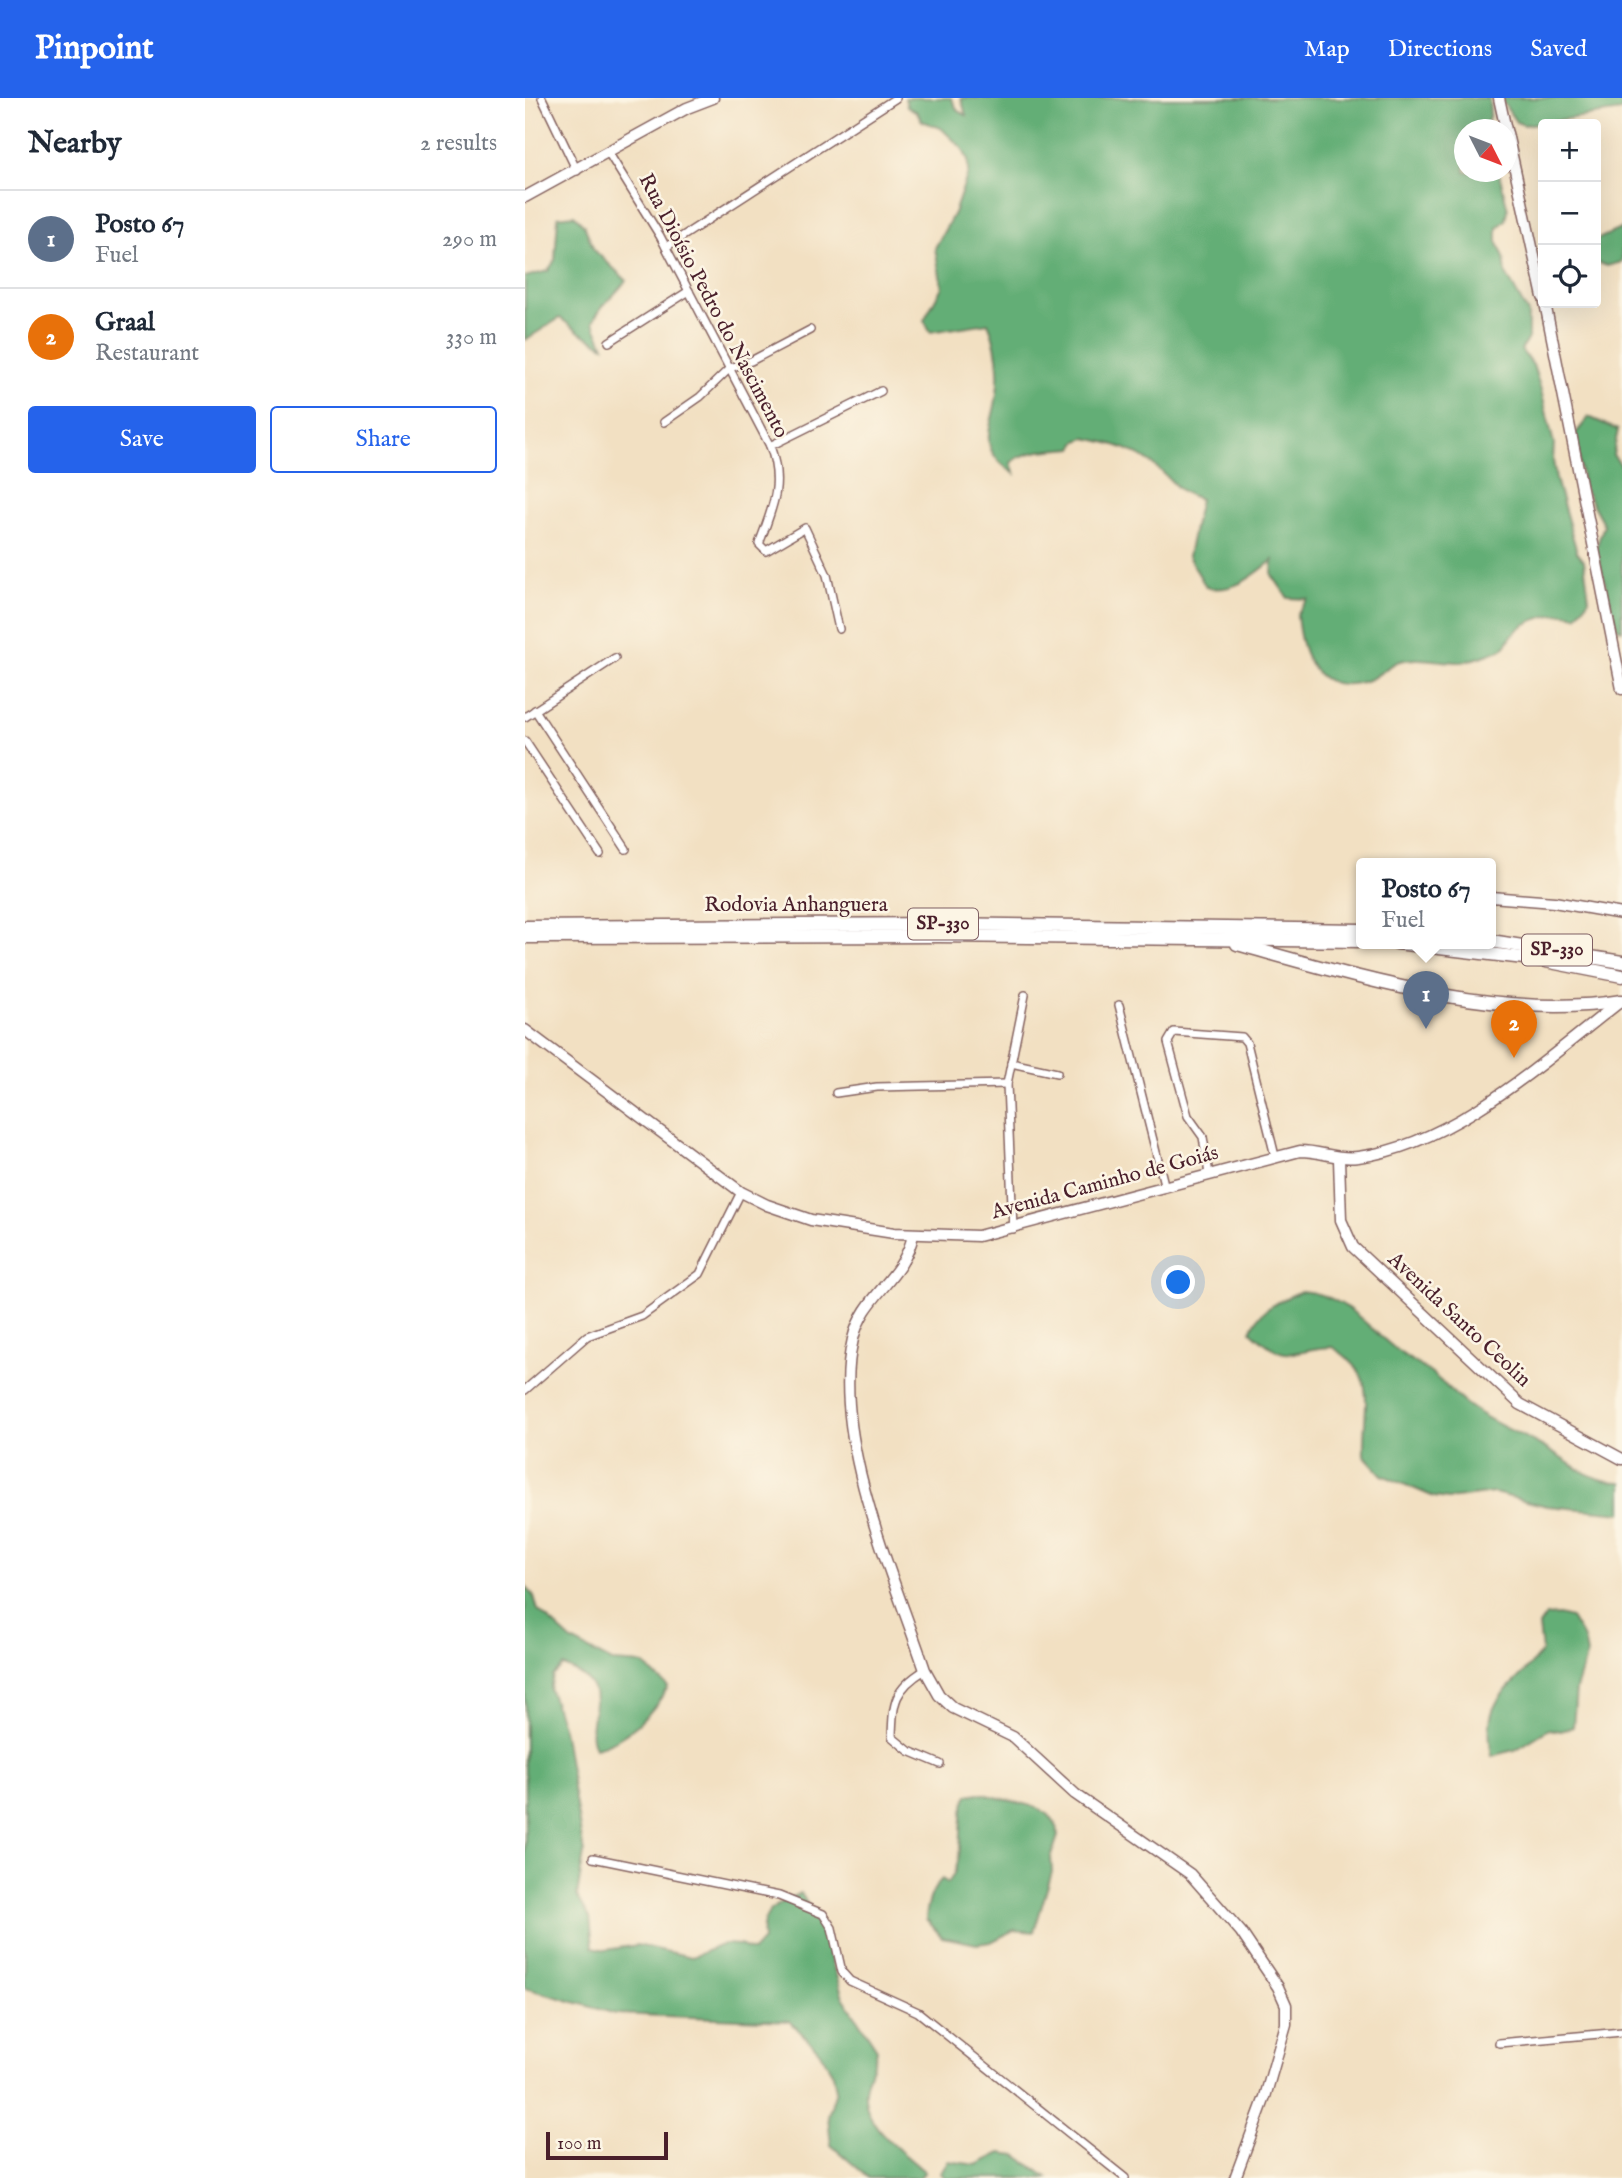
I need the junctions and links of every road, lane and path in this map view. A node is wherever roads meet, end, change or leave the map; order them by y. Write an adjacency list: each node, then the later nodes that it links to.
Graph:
1 (542, 98): 7 (street)
2 (713, 98): 6 (street)
3 (895, 98): 10 (street)
4 (1499, 98): 5 (street)
5 (1503, 119)
6 (608, 152): 7 (street); 10 (street, Rua Dioísio Pedro do Nascimento)
7 (577, 171): 9 (street)
8 (1517, 180): 11 (street)
9 (525, 197)
10 (666, 247): 12 (street, Rua Dioísio Pedro do Nascimento)
11 (1538, 275)
12 (689, 291): 15 (street); 16 (street, Rua Dioísio Pedro do Nascimento)
13 (1546, 308): 22 (street)
14 (810, 330): 16 (street)
15 (609, 342)
16 (730, 368): 18 (street); 19 (street, Rua Dioísio Pedro do Nascimento)
17 (881, 391): 19 (street)
18 (664, 422)
19 (770, 446): 20 (street, Rua Dioísio Pedro do Nascimento)
20 (839, 629)
21 (615, 658): 24 (street)
22 (1620, 668): 23 (street)
23 (1622, 689)
24 (535, 710): 25 (street); 27 (street)
25 (525, 717)
26 (525, 741): 28 (street)
27 (626, 849)
28 (600, 855)
29 (1496, 897): 30 (street)
30 (1622, 914)
31 (525, 927): 32 (highway, Rodovia Anhanguera / SP-330)
32 (1356, 930)
33 (525, 937): 34 (highway, Rodovia Anhanguera / SP-330)
34 (1219, 939): 35 (highway, Rodovia Anhanguera / SP-330); 41 (highway)
35 (1356, 941)
36 (1497, 942): 38 (highway, SP-330)
37 (1447, 949): 39 (highway, SP-330)
38 (1622, 962)
39 (1622, 976)
40 (1025, 995): 44 (street)
41 (1622, 1001): 49 (street, Avenida Caminho de Goiás)
42 (1119, 1005): 51 (street)
43 (525, 1030): 52 (street, Avenida Caminho de Goiás)
44 (1011, 1063): 45 (street); 46 (street)
45 (1057, 1073)
46 (1007, 1084): 47 (street); 53 (street)
47 (836, 1093)
48 (1275, 1156): 49 (street, Avenida Caminho de Goiás); 50 (street, Avenida Caminho de Goiás); 50 (street)
49 (1339, 1159): 56 (street, Avenida Santo Ceolin)
50 (1209, 1174): 51 (street, Avenida Caminho de Goiás)
51 (1165, 1188): 53 (street, Avenida Caminho de Goiás)
52 (741, 1192): 54 (street, Avenida Caminho de Goiás); 55 (street)
53 (1013, 1229): 54 (street, Avenida Caminho de Goiás)
54 (913, 1235): 57 (street)
55 (525, 1390)
56 (1622, 1459)
57 (925, 1670): 58 (street); 63 (street)
58 (940, 1764)
59 (593, 1858): 62 (street)
60 (1622, 2032): 61 (street)
61 (1499, 2043)
62 (1125, 2178)
63 (1235, 2178)

